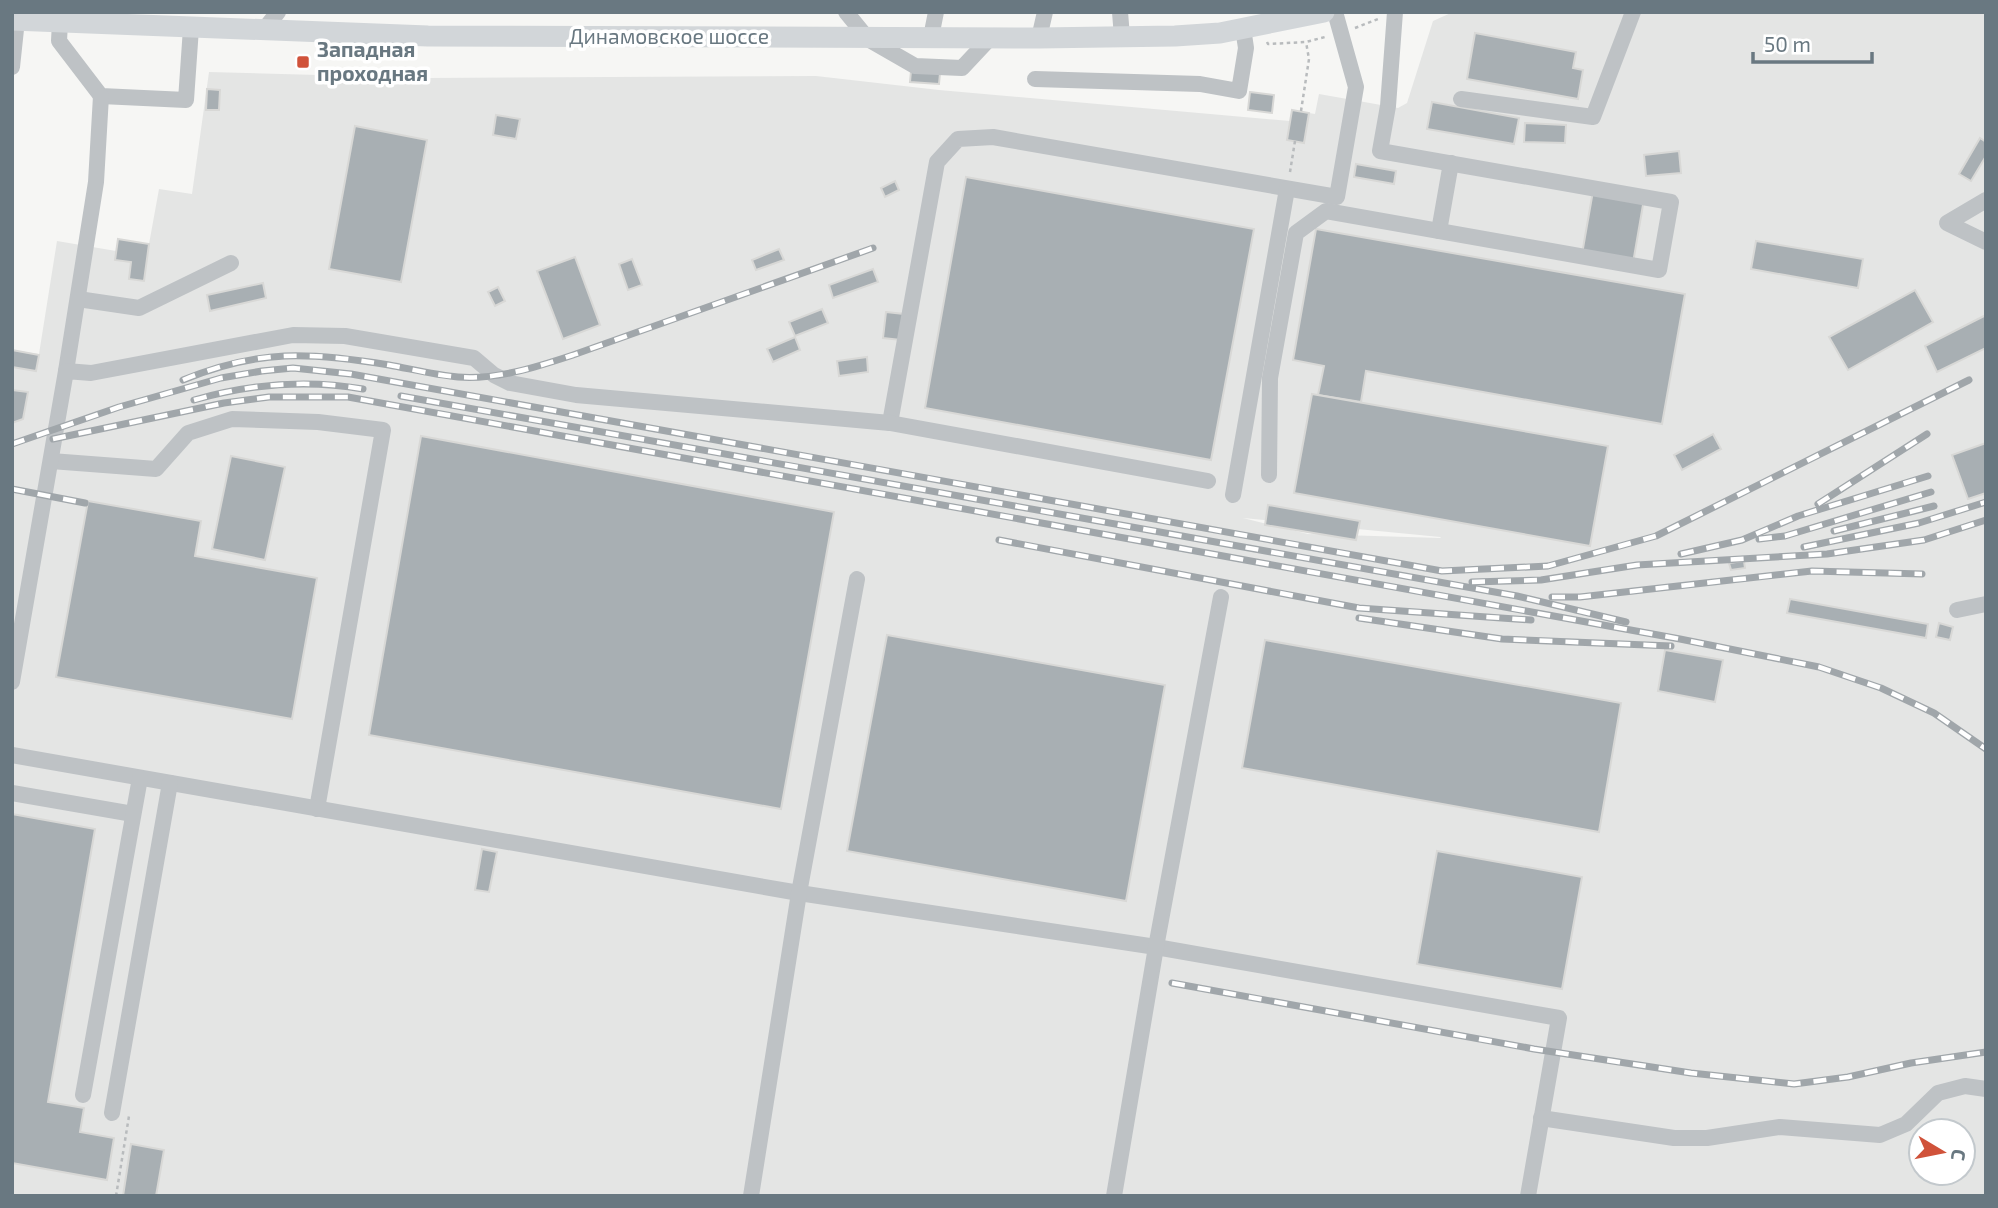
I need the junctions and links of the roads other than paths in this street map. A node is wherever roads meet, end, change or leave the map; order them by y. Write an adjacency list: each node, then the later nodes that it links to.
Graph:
1 (278, 12): 15 (lane)
2 (846, 12): 19 (lane)
3 (936, 12): 16 (lane)
4 (1045, 12): 20 (lane)
5 (1120, 12): 18 (lane)
6 (1324, 12): 14 (main road, Динамовское шоссе)
7 (1335, 12): 26 (lane)
8 (1395, 12): 25 (lane)
9 (1633, 12): 24 (lane)
10 (110, 18): 12 (main road, Динамовское шоссе); 13 (main road, Динамовское шоссе)
11 (15, 20): 12 (main road, Динамовское шоссе); 21 (lane)
12 (60, 22): 23 (lane)
13 (191, 28): 15 (main road, Динамовское шоссе); 23 (lane)
14 (1242, 29): 18 (main road, Динамовское шоссе); 22 (lane)
15 (263, 31): 19 (main road, Динамовское шоссе)
16 (931, 37): 17 (main road, Динамовское шоссе); 19 (main road, Динамовское шоссе)
17 (991, 37): 19 (lane); 20 (main road, Динамовское шоссе)
18 (1122, 37): 20 (main road, Динамовское шоссе)
19 (868, 38)
20 (1039, 38)
21 (12, 67)
22 (1035, 79)
23 (101, 96): 31 (lane)
24 (1461, 99)
25 (1451, 163): 28 (lane); 28 (lane)
26 (1287, 188): 33 (lane); 37 (lane)
27 (1986, 200): 29 (lane)
28 (1439, 231): 35 (lane)
29 (1986, 242)
30 (231, 263): 31 (lane)
31 (78, 299): 32 (lane)
32 (66, 371): 33 (lane); 34 (lane)
33 (890, 423): 36 (lane)
34 (51, 461): 42 (lane); 47 (lane)
35 (1269, 475)
36 (1208, 481)
37 (1233, 495)
38 (857, 579): 49 (lane)
39 (1221, 597): 50 (lane)
40 (1986, 604): 41 (lane)
41 (1956, 610)
42 (12, 681)
43 (12, 755): 44 (lane)
44 (140, 778): 45 (lane); 48 (lane)
45 (170, 783): 47 (lane); 53 (lane)
46 (12, 793): 48 (lane)
47 (317, 809): 49 (lane)
48 (133, 814): 52 (lane)
49 (799, 893): 50 (lane); 55 (lane)
50 (1156, 947): 54 (lane); 56 (lane)
51 (1986, 1089): 54 (lane)
52 (83, 1096)
53 (112, 1113)
54 (1541, 1118): 57 (lane)
55 (751, 1196)
56 (1114, 1196)
57 (1528, 1196)

